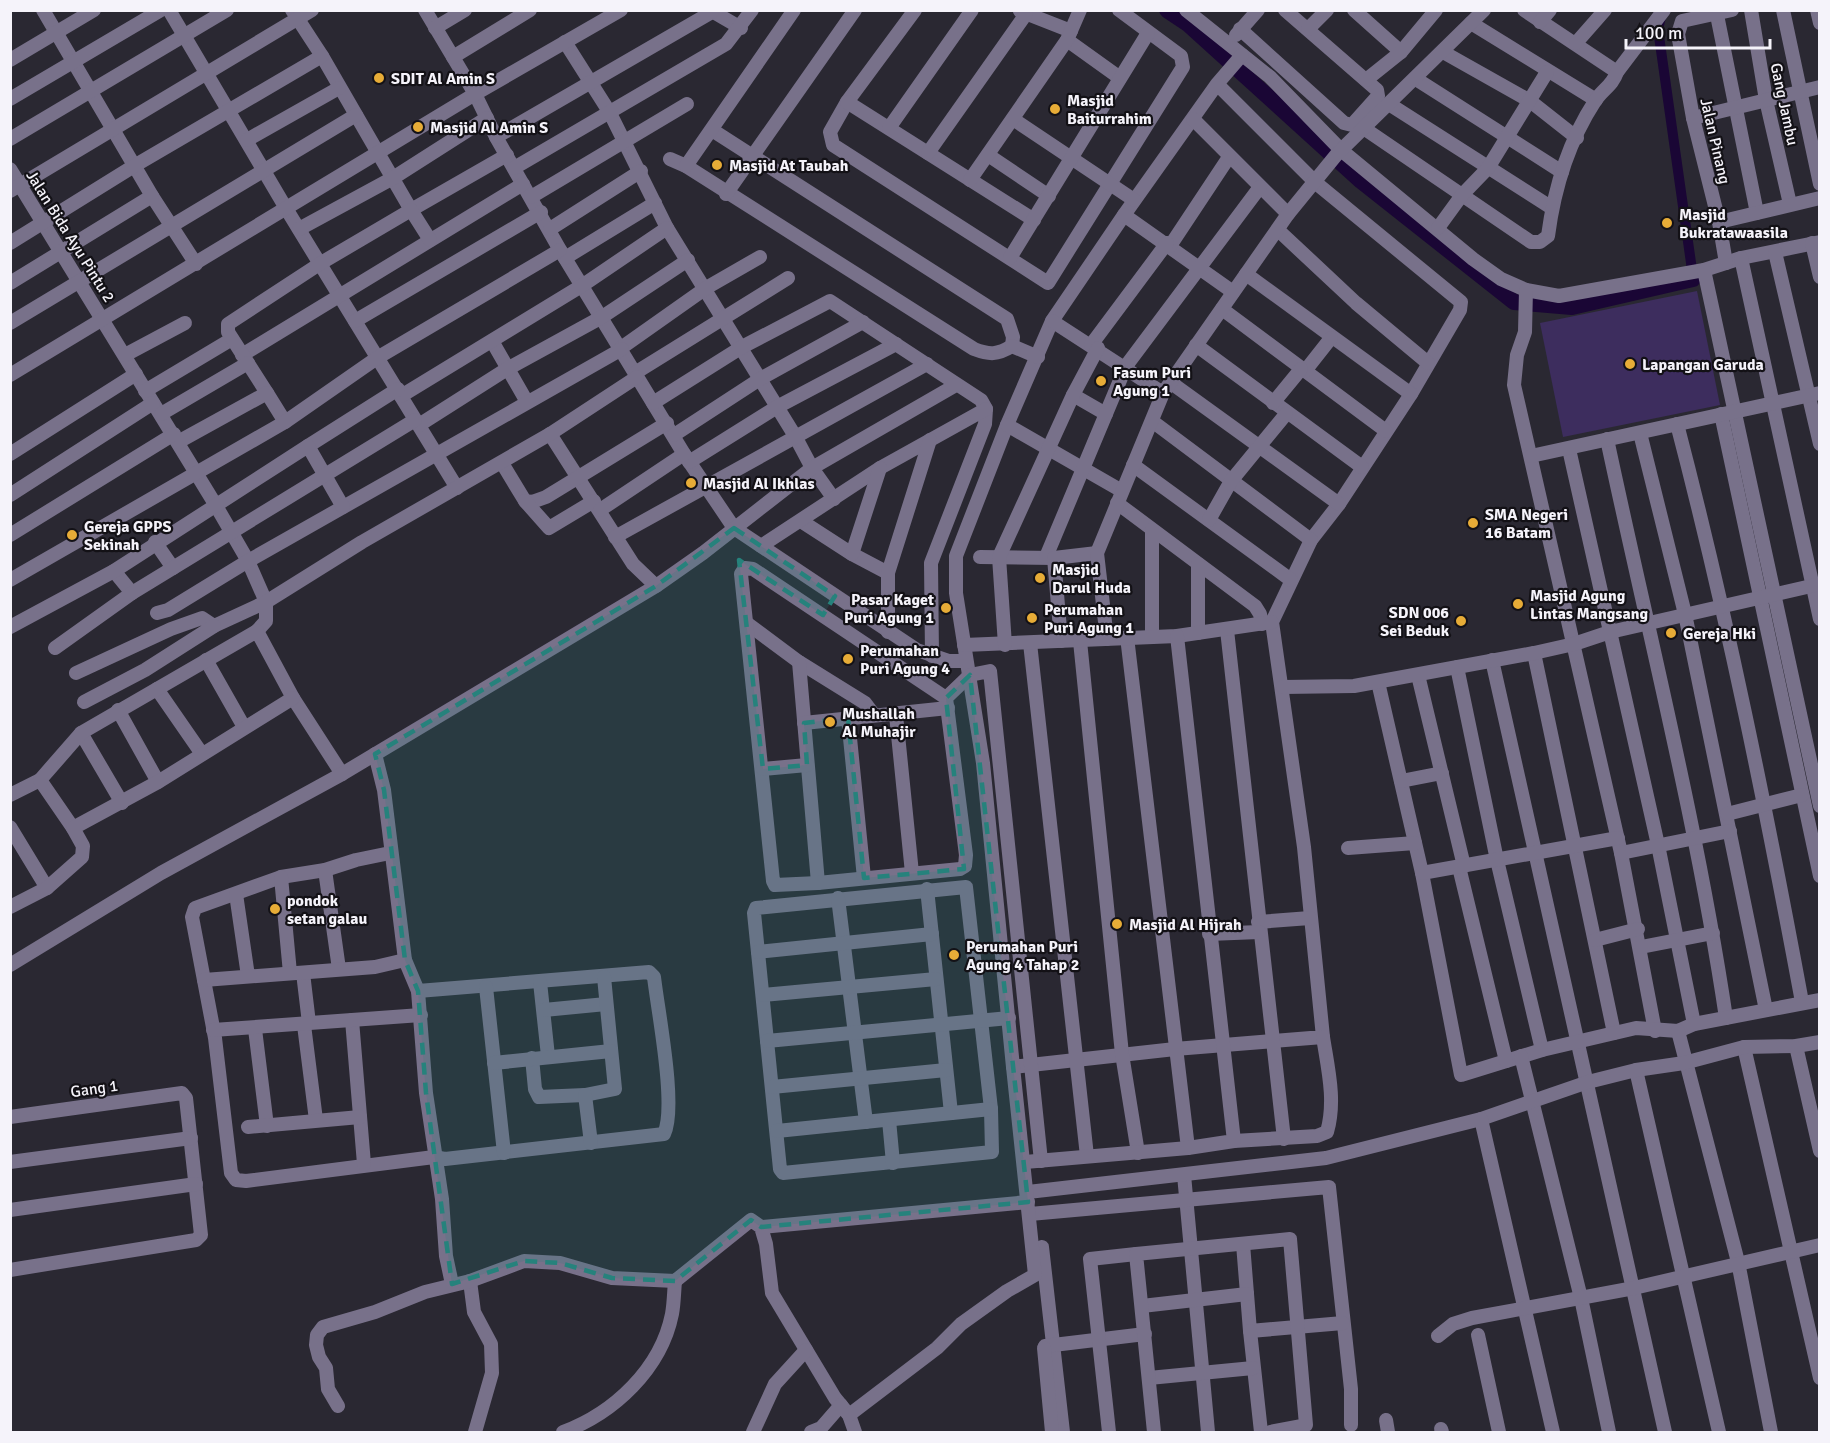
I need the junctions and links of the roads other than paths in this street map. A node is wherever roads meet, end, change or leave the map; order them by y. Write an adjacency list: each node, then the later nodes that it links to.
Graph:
1 (43, 10): 44 (street)
2 (94, 10): 44 (street)
3 (161, 10): 57 (street)
4 (170, 10): 46 (street)
5 (227, 10): 46 (street)
6 (312, 10): 35 (street)
7 (425, 10): 40 (street)
8 (465, 10): 40 (street)
9 (531, 10): 54 (street)
10 (621, 10): 48 (street)
11 (752, 10): 41 (street)
12 (794, 10): 89 (street)
13 (855, 10): 102 (street)
14 (915, 10): 75 (street)
15 (972, 10): 86 (street)
16 (1080, 10): 47 (street)
17 (1119, 10): 45 (street)
18 (1186, 10): 50 (street)
19 (1258, 10): 42 (street)
20 (1285, 10): 43 (street)
21 (1327, 10): 43 (street)
22 (1354, 10): 51 (street)
23 (1484, 10): 38 (street)
24 (1524, 10): 37 (street)
25 (1550, 10): 37 (street)
26 (1605, 10): 49 (street)
27 (1664, 10): 60 (street)
28 (1732, 10): 36 (street)
29 (1751, 10): 73 (street, Gang Jambu)
30 (1783, 10): 69 (street)
31 (1817, 10): 39 (street)
32 (711, 11): 41 (street); 65 (street)
33 (1022, 12): 47 (street); 98 (street)
34 (1427, 14): 51 (street)
35 (295, 15): 53 (street); 58 (street)
36 (1716, 15): 78 (street); 83 (street, Jalan Pinang)
37 (1540, 22): 49 (street)
38 (1471, 23): 52 (street); 59 (street)
39 (1820, 23)
40 (435, 28): 54 (street)
41 (741, 28): 80 (street)
42 (1240, 29): 50 (street); 63 (street)
43 (1308, 29): 63 (street)
44 (56, 33): 56 (street); 57 (street)
45 (1148, 33): 61 (street); 116 (street)
46 (185, 36): 58 (street); 68 (street)
47 (1069, 36): 61 (street); 84 (street)
48 (566, 42): 65 (street); 70 (street)
49 (1576, 43): 60 (street)
50 (1231, 45): 55 (street)
51 (1401, 52): 63 (street)
52 (1443, 52): 62 (street); 74 (street)
53 (322, 56): 67 (street); 79 (street)
54 (453, 57): 70 (street)
55 (1239, 58): 64 (street); 96 (street)
56 (10, 60)
57 (73, 62): 68 (street); 71 (street)
58 (206, 72): 79 (street); 87 (street)
59 (1547, 72): 72 (street); 74 (street)
60 (1617, 72): 72 (street)
61 (1120, 78): 103 (street)
62 (1416, 79): 77 (street); 91 (street)
63 (1366, 80)
64 (1219, 82): 85 (street); 117 (street)
65 (592, 83): 80 (street); 90 (street)
66 (1820, 87): 69 (street)
67 (339, 88): 81 (street); 94 (street)
68 (90, 92): 87 (street); 93 (street)
69 (1798, 92): 73 (street); 118 (street)
70 (475, 94): 82 (street); 97 (street)
71 (10, 99)
72 (1596, 100): 92 (street)
73 (1766, 100): 78 (street); 129 (street, Gang Jambu)
74 (1530, 101): 91 (street); 92 (street)
75 (847, 102): 86 (street); 154 (street)
76 (687, 104): 95 (street)
77 (1389, 104): 88 (street); 109 (street)
78 (1736, 107): 83 (street); 134 (street)
79 (229, 110): 94 (street); 105 (street)
80 (610, 113): 95 (street); 108 (street)
81 (356, 115): 97 (street); 107 (street)
82 (487, 118): 90 (street); 113 (street)
83 (1693, 118): 138 (street, Jalan Pinang)
84 (1013, 119): 100 (street); 103 (street)
85 (1193, 119): 101 (street); 127 (street)
86 (889, 128): 98 (street)
87 (112, 129): 105 (street); 120 (street)
88 (1365, 129): 96 (street); 122 (street)
89 (712, 130): 102 (street); 106 (street)
90 (496, 137): 99 (street)
91 (1507, 137): 109 (street); 112 (street)
92 (1577, 138): 112 (street)
93 (10, 139)
94 (247, 140): 107 (street)
95 (626, 142): 111 (street); 125 (street)
96 (1339, 152): 117 (street); 142 (street)
97 (380, 153): 113 (street); 131 (street)
98 (928, 153): 114 (street)
99 (507, 155): 108 (street); 132 (street)
100 (988, 155): 114 (street); 124 (street)
101 (1229, 157): 119 (street); 149 (street)
102 (752, 158): 121 (street); 186 (street)
103 (1072, 158): 116 (street); 124 (street)
104 (670, 159): 106 (street)
105 (134, 166): 123 (street); 139 (street)
106 (686, 166): 121 (street)
107 (264, 168): 131 (street); 140 (street)
108 (514, 168): 115 (street)
109 (1488, 168): 122 (street); 130 (street)
110 (10, 169): 120 (street, Jalan Bida Ayu Pintu 2)
111 (641, 171): 128 (street); 143 (street)
112 (1562, 172): 130 (street)
113 (393, 177): 132 (street); 144 (street)
114 (970, 180): 137 (street)
115 (523, 183): 125 (street); 146 (street)
116 (1111, 183): 127 (street); 154 (street)
117 (1316, 183): 136 (street); 194 (street)
118 (1820, 184)
119 (1260, 187): 136 (street); 160 (street)
120 (15, 188): 139 (street, Jalan Bida Ayu Pintu 2)
121 (726, 194): 186 (street)
122 (1462, 195): 130 (street); 142 (street)
123 (152, 196): 140 (street); 151 (street)
124 (1049, 196): 137 (street)
125 (531, 197): 133 (street)
126 (1820, 198): 129 (street)
127 (1134, 200): 135 (street)
128 (656, 203): 141 (street); 152 (street)
129 (1790, 204): 134 (street)
130 (1552, 208)
131 (287, 210): 144 (street); 159 (street)
132 (411, 210): 146 (street); 157 (street)
133 (541, 212): 143 (street); 176 (street)
134 (1757, 213): 138 (street)
135 (1124, 214): 149 (street); 177 (street)
136 (1288, 214): 145 (street)
137 (1034, 220): 154 (street)
138 (1719, 222): 158 (street, Jalan Pinang)
139 (43, 224): 147 (street); 151 (street, Jalan Bida Ayu Pintu 2)
140 (172, 226): 159 (street); 166 (street)
141 (667, 228): 156 (street); 167 (street)
142 (1438, 228): 171 (street)
143 (550, 229): 152 (street)
144 (299, 230): 157 (street)
145 (1278, 230): 162 (street); 194 (street)
146 (430, 240): 170 (street)
147 (10, 243)
148 (1816, 243): 150 (street); 163 (street)
149 (1168, 245): 160 (street); 188 (street)
150 (1775, 252): 155 (street); 209 (street)
151 (61, 254): 165 (street); 166 (street, Jalan Bida Ayu Pintu 2)
152 (563, 254): 167 (street); 191 (street)
153 (760, 257): 168 (street)
154 (1010, 258)
155 (1741, 258): 158 (street); 214 (street)
156 (688, 260): 168 (street); 173 (street)
157 (321, 263): 170 (street); 182 (street)
158 (1726, 263): 161 (street)
159 (196, 264): 175 (street)
160 (1197, 267): 169 (street); 196 (street)
161 (1694, 272): 171 (street); 220 (street)
162 (1246, 274): 169 (street); 181 (street)
163 (1820, 277)
164 (788, 278): 174 (street)
165 (10, 283)
166 (80, 283): 175 (street, Jalan Bida Ayu Pintu 2); 179 (street)
167 (583, 285): 173 (street); 183 (street)
168 (706, 288): 174 (street); 189 (street)
169 (1233, 292): 172 (street)
170 (339, 294): 176 (street); 193 (street)
171 (1526, 294): 241 (street)
172 (1222, 309): 185 (street); 198 (street)
173 (602, 317): 189 (street); 197 (street)
174 (724, 317): 187 (street); 201 (street)
175 (104, 321): 190 (street, Jalan Bida Ayu Pintu 2); 200 (street)
176 (355, 321): 191 (street)
177 (1052, 321): 188 (street); 192 (street)
178 (863, 322): 184 (street); 187 (street); 202 (street)
179 (10, 323)
180 (184, 323): 190 (street)
181 (1332, 338): 198 (street); 208 (street)
182 (232, 339): 193 (street); 205 (street)
183 (492, 341): 197 (street); 206 (street)
184 (896, 344): 195 (street); 215 (street)
185 (1196, 345): 204 (street); 213 (street)
186 (1012, 346): 192 (street)
187 (742, 347): 202 (street); 212 (street)
188 (1094, 347): 196 (street); 210 (street)
189 (622, 349): 201 (street); 211 (street)
190 (125, 355): 199 (street, Jalan Bida Ayu Pintu 2)
191 (377, 357): 206 (street); 222 (street)
192 (1038, 357): 225 (street)
193 (245, 359): 207 (street); 216 (street)
194 (1428, 363): 208 (street)
195 (927, 364): 203 (street); 230 (street)
196 (1126, 366): 204 (street); 218 (street)
197 (507, 369): 211 (street); 223 (street)
198 (1303, 370): 213 (street); 227 (street)
199 (136, 374): 205 (street, Jalan Bida Ayu Pintu 2); 239 (street)
200 (10, 375)
201 (636, 375): 212 (street); 229 (street)
202 (760, 379): 215 (street); 226 (street)
203 (956, 385): 217 (street); 246 (street)
204 (1166, 387): 221 (street); 236 (street)
205 (146, 391): 216 (street, Jalan Bida Ayu Pintu 2)
206 (399, 392): 223 (street); 235 (street)
207 (267, 393): 222 (street); 231 (street)
208 (1411, 394): 227 (street)
209 (1814, 394): 214 (street); 234 (street)
210 (1073, 395): 218 (street); 237 (street)
211 (527, 402): 240 (street)
212 (653, 403): 226 (street)
213 (1273, 403): 219 (street)
214 (1771, 404): 220 (street); 285 (street)
215 (777, 407): 230 (street); 242 (street)
216 (157, 408): 231 (street, Jalan Bida Ayu Pintu 2); 255 (street)
217 (987, 409): 232 (street); 319 (street)
218 (1107, 414): 248 (street)
219 (1286, 414): 236 (street); 245 (street)
220 (1727, 414): 224 (street); 289 (street)
221 (1152, 421): 244 (street); 252 (street)
222 (285, 422): 250 (street)
223 (417, 422): 240 (street); 249 (street)
224 (1677, 424): 228 (street); 291 (street)
225 (1006, 425): 237 (street); 275 (street)
226 (670, 429): 242 (street); 251 (street)
227 (1386, 431): 245 (street)
228 (1640, 433): 233 (street); 293 (street)
229 (550, 434): 243 (street); 251 (street)
230 (795, 436): 246 (street); 253 (street)
231 (176, 438): 250 (street, Jalan Bida Ayu Pintu 2); 268 (street)
232 (930, 440): 247 (street); 282 (street)
233 (1607, 440): 238 (street); 298 (street)
234 (1820, 444)
235 (308, 446): 249 (street); 259 (street)
236 (1258, 447): 252 (street); 260 (street)
237 (1048, 448): 248 (street); 276 (street)
238 (1569, 449): 241 (street); 304 (street)
239 (10, 453)
240 (435, 454): 254 (street); 262 (street)
241 (1531, 456): 313 (street)
242 (687, 458): 253 (street); 261 (street)
243 (502, 463): 254 (street); 258 (street)
244 (1133, 465): 256 (street); 263 (street)
245 (1362, 467): 260 (street)
246 (812, 468): 257 (street); 265 (street)
247 (880, 468): 257 (street); 274 (street)
248 (1084, 468): 256 (street); 277 (street)
249 (324, 473): 262 (street); 267 (street)
250 (198, 474): 259 (street, Jalan Bida Ayu Pintu 2); 283 (street)
251 (579, 477): 258 (street); 261 (street)
252 (1232, 482): 263 (street); 270 (street)
253 (704, 487): 265 (street); 269 (street)
254 (457, 488): 290 (street)
255 (10, 495)
256 (1120, 497): 266 (street); 273 (street)
257 (834, 499): 264 (street)
258 (525, 501): 261 (street)
259 (215, 504): 267 (street, Jalan Bida Ayu Pintu 2); 271 (street)
260 (1339, 504): 270 (street)
261 (597, 506): 269 (street)
262 (343, 507): 278 (street)
263 (1209, 520): 284 (street)
264 (801, 521): 272 (street); 274 (street)
265 (734, 528): 272 (street); 286 (street)
266 (1152, 530): 279 (street); 308 (street)
267 (232, 532): 278 (street, Jalan Bida Ayu Pintu 2); 280 (street)
268 (10, 535)
269 (615, 537): 286 (street)
270 (1311, 540): 284 (street)
271 (155, 542): 280 (street); 281 (street)
272 (761, 546): 288 (street)
273 (1097, 553): 277 (street); 309 (street)
274 (852, 554): 282 (street)
275 (956, 556): 276 (street); 314 (street)
276 (999, 557): 277 (street); 315 (street)
277 (1050, 557): 310 (street)
278 (248, 561): 290 (street, Jalan Bida Ayu Pintu 2); 292 (street)
279 (1198, 564): 297 (street); 305 (street)
280 (173, 568): 287 (street)
281 (114, 571): 287 (street); 296 (street)
282 (888, 573): 303 (street)
283 (10, 580)
284 (1291, 580): 297 (street)
285 (1816, 585): 289 (street); 295 (street)
286 (656, 586): 342 (street)
287 (132, 593): 317 (street)
288 (835, 596): 294 (street); 303 (street)
289 (1767, 597): 291 (street); 351 (street); 352 (street)
290 (266, 602): 300 (street); 302 (street)
291 (1723, 607): 293 (street); 354 (street)
292 (157, 613)
293 (1685, 614): 298 (street); 355 (street)
294 (823, 615): 299 (street); 331 (street)
295 (1820, 619)
296 (12, 622)
297 (1267, 623): 301 (street); 329 (street)
298 (1646, 623): 304 (street); 360 (street)
299 (748, 624): 322 (street); 344 (street)
300 (214, 626): 326 (street); 333 (street)
301 (1227, 630): 305 (street); 384 (street)
302 (257, 631): 320 (street); 332 (street)
303 (888, 632): 319 (street)
304 (1610, 632): 313 (street); 364 (street)
305 (1198, 633): 306 (street)
306 (1177, 636): 308 (street); 388 (street)
307 (1128, 637): 308 (street); 309 (street); 434 (street)
308 (1152, 637)
309 (1107, 639): 311 (street)
310 (1061, 641): 311 (street); 312 (street)
311 (1080, 641): 437 (street)
312 (1030, 643): 315 (street); 441 (street)
313 (1574, 644): 318 (street); 359 (street)
314 (964, 645): 316 (street); 323 (street)
315 (1005, 645): 316 (street)
316 (987, 646): 325 (street)
317 (55, 648)
318 (1534, 653): 321 (street); 363 (street)
319 (932, 656): 323 (street)
320 (206, 660): 330 (street); 339 (street)
321 (1492, 660): 324 (street); 366 (street)
322 (799, 662): 335 (street); 338 (street)
323 (966, 662): 331 (street)
324 (1457, 667): 327 (street); 369 (street)
325 (990, 671): 331 (street); 445 (street)
326 (76, 673)
327 (1419, 675): 328 (street); 345 (street)
328 (1367, 684): 329 (street); 349 (street)
329 (1283, 687): 383 (street)
330 (157, 689): 334 (street); 341 (street)
331 (956, 690): 336 (street); 372 (street); 413 (street)
332 (293, 698): 339 (street); 346 (street)
333 (84, 702)
334 (118, 711): 340 (street); 348 (street)
335 (874, 715): 336 (street); 337 (street)
336 (896, 715): 372 (street)
337 (848, 718): 338 (street); 376 (street)
338 (804, 723): 343 (street)
339 (244, 727): 341 (street)
340 (81, 733): 347 (street); 353 (street)
341 (202, 754): 348 (street)
342 (375, 754): 346 (street); 367 (street)
343 (807, 765): 344 (street); 377 (street)
344 (763, 769): 377 (street)
345 (1442, 773): 349 (street); 370 (street)
346 (342, 774): 395 (street)
347 (40, 780): 350 (street); 357 (street)
348 (158, 782): 353 (street)
349 (1401, 782): 362 (street)
350 (10, 795)
351 (1802, 795): 354 (street); 374 (street)
352 (1819, 799)
353 (122, 803): 357 (street)
354 (1766, 805): 355 (street); 408 (street)
355 (1727, 814): 358 (street)
356 (10, 827): 361 (street)
357 (73, 828): 378 (street)
358 (1730, 831): 360 (street); 411 (street)
359 (1618, 838): 363 (street); 368 (street)
360 (1695, 839): 364 (street); 386 (street)
361 (14, 843): 378 (street)
362 (1414, 843): 365 (street); 373 (street)
363 (1575, 844): 366 (street); 390 (street)
364 (1658, 845): 368 (street); 389 (street)
365 (1348, 848)
366 (1535, 851): 369 (street); 429 (street)
367 (390, 853): 371 (street); 394 (street)
368 (1621, 853): 385 (street)
369 (1497, 860): 370 (street); 435 (street)
370 (1462, 867): 373 (street); 442 (street)
371 (325, 870): 375 (street); 396 (street)
372 (912, 873): 376 (street)
373 (1422, 873): 442 (street)
374 (1820, 876)
375 (281, 877): 380 (street); 397 (street)
376 (864, 878): 377 (street)
377 (818, 883)
378 (47, 888): 382 (street)
379 (927, 889): 381 (street); 387 (street); 416 (street)
380 (236, 894): 398 (street); 401 (street)
381 (838, 898): 391 (street); 393 (street)
382 (10, 907)
383 (1310, 918): 384 (street); 426 (street)
384 (1259, 927): 388 (street); 428 (street)
385 (1638, 929): 390 (street); 392 (street)
386 (1713, 933): 389 (street); 414 (street)
387 (932, 934): 391 (street); 400 (street)
388 (1209, 934): 431 (street)
389 (1678, 939): 392 (street); 418 (street)
390 (1595, 940): 425 (street)
391 (843, 943): 393 (street); 404 (street)
392 (1641, 947): 422 (street)
393 (758, 952): 406 (street)
394 (405, 960): 396 (street); 405 (street)
395 (10, 965)
396 (339, 969): 397 (street)
397 (296, 973): 398 (street); 417 (street)
398 (248, 976): 401 (street)
399 (604, 977): 402 (street); 409 (street); 468 (street)
400 (936, 979): 404 (street); 419 (street)
401 (204, 980): 421 (street)
402 (540, 982): 403 (street); 410 (street)
403 (486, 987): 405 (street); 443 (street)
404 (848, 987): 406 (street); 424 (street)
405 (418, 991): 412 (street)
406 (763, 995): 427 (street)
407 (1820, 1000): 408 (street)
408 (1802, 1002): 411 (street)
409 (606, 1004): 410 (street); 436 (street)
410 (543, 1010): 438 (street)
411 (1766, 1011): 414 (street)
412 (421, 1015): 415 (street); 474 (street)
413 (1006, 1018): 416 (street); 446 (street)
414 (1726, 1018): 418 (street)
415 (352, 1020): 417 (street); 457 (street)
416 (984, 1021): 419 (street); 454 (street)
417 (306, 1024): 420 (street); 459 (street)
418 (1694, 1024): 423 (street)
419 (941, 1025): 424 (street); 447 (street)
420 (255, 1029): 421 (street); 462 (street)
421 (213, 1030): 479 (street)
422 (1655, 1031): 423 (street); 425 (street)
423 (1678, 1031): 444 (street)
424 (854, 1033): 427 (street); 449 (street)
425 (1614, 1033): 429 (street)
426 (1323, 1037): 428 (street); 466 (street)
427 (767, 1041): 451 (street)
428 (1273, 1042): 431 (street); 466 (street)
429 (1577, 1042): 435 (street); 450 (street)
430 (1820, 1042): 432 (street)
431 (1222, 1045): 434 (street); 467 (street)
432 (1796, 1046): 433 (street); 470 (street)
433 (1744, 1047): 444 (street); 489 (street)
434 (1175, 1049): 437 (street); 469 (street)
435 (1542, 1050): 439 (street)
436 (611, 1051): 438 (street); 452 (street)
437 (1122, 1054): 441 (street); 472 (street)
438 (548, 1056): 440 (street)
439 (1521, 1056): 442 (street); 453 (street)
440 (532, 1058): 443 (street); 452 (street)
441 (1074, 1060): 445 (street); 473 (street)
442 (1506, 1061)
443 (494, 1063): 471 (street)
444 (1684, 1063): 448 (street); 491 (street)
445 (1030, 1065): 446 (street); 475 (street)
446 (1013, 1067): 477 (street)
447 (946, 1070): 449 (street); 455 (street)
448 (1636, 1070): 450 (street); 494 (street)
449 (861, 1078): 451 (street); 461 (street)
450 (1588, 1082): 453 (street); 498 (street)
451 (772, 1087): 464 (street)
452 (585, 1095): 468 (street)
453 (1532, 1101): 458 (street); 500 (street)
454 (991, 1109): 455 (street); 478 (street)
455 (951, 1113): 460 (street)
456 (10, 1117): 465 (street, Gang 1)
457 (360, 1117): 459 (street); 479 (street)
458 (1481, 1119): 480 (street); 503 (street)
459 (316, 1120): 462 (street)
460 (889, 1120): 461 (street); 478 (street)
461 (866, 1122): 464 (street)
462 (267, 1126): 463 (street)
463 (248, 1127)
464 (777, 1131): 478 (street)
465 (191, 1138): 476 (street); 481 (street)
466 (1284, 1138): 467 (street)
467 (1234, 1141): 469 (street)
468 (591, 1143): 471 (street)
469 (1188, 1148): 472 (street)
470 (1820, 1151)
471 (504, 1153): 474 (street)
472 (1138, 1153): 473 (street)
473 (1087, 1156): 475 (street)
474 (434, 1157): 479 (street); 497 (street)
475 (1041, 1161): 477 (street)
476 (10, 1162)
477 (1025, 1162): 483 (street)
478 (893, 1163)
479 (364, 1164)
480 (1184, 1175): 482 (street); 483 (street)
481 (196, 1185): 484 (street); 492 (street)
482 (1187, 1199): 483 (street); 488 (street); 504 (street)
483 (1031, 1205): 485 (street); 493 (street); 511 (street)
484 (10, 1210)
485 (761, 1227): 496 (street); 512 (street)
486 (1243, 1244): 488 (street); 499 (street); 505 (street)
487 (1820, 1245): 489 (street)
488 (1191, 1248): 490 (street); 501 (street)
489 (1790, 1251): 491 (street); 516 (street)
490 (1136, 1254): 502 (street); 510 (street)
491 (1738, 1262): 494 (street); 537 (street)
492 (10, 1270)
493 (1035, 1275): 511 (street); 518 (street)
494 (1684, 1275): 498 (street); 536 (street)
495 (470, 1281): 496 (street); 497 (street); 520 (street)
496 (675, 1281): 521 (street)
497 (452, 1284): 517 (street)
498 (1634, 1288): 500 (street); 535 (street)
499 (1247, 1294): 501 (street); 506 (street)
500 (1581, 1298): 503 (street); 534 (street)
501 (1195, 1301): 502 (street); 514 (street)
502 (1142, 1306): 507 (street)
503 (1525, 1310): 509 (street); 533 (street)
504 (1344, 1323): 505 (street); 519 (street)
505 (1297, 1329): 506 (street); 531 (street)
506 (1250, 1331): 513 (street)
507 (1145, 1334): 510 (street); 515 (street)
508 (1478, 1335): 532 (street)
509 (1438, 1336)
510 (1098, 1340): 511 (street); 527 (street)
511 (1049, 1346): 525 (street); 526 (street)
512 (806, 1350): 518 (street); 522 (street)
513 (1253, 1368): 514 (street); 530 (street)
514 (1201, 1373): 515 (street); 529 (street)
515 (1149, 1378): 528 (street)
516 (1820, 1378)
517 (338, 1406)
518 (845, 1410): 523 (street); 524 (street)
519 (1351, 1425)
520 (475, 1432)
521 (563, 1432)
522 (753, 1432)
523 (811, 1432)
524 (855, 1432)
525 (1052, 1432)
526 (1063, 1432)
527 (1109, 1432)
528 (1154, 1432)
529 (1208, 1432)
530 (1261, 1432)
531 (1270, 1432)
532 (1498, 1432)
533 (1553, 1432)
534 (1610, 1432)
535 (1665, 1432)
536 (1719, 1432)
537 (1771, 1432)

